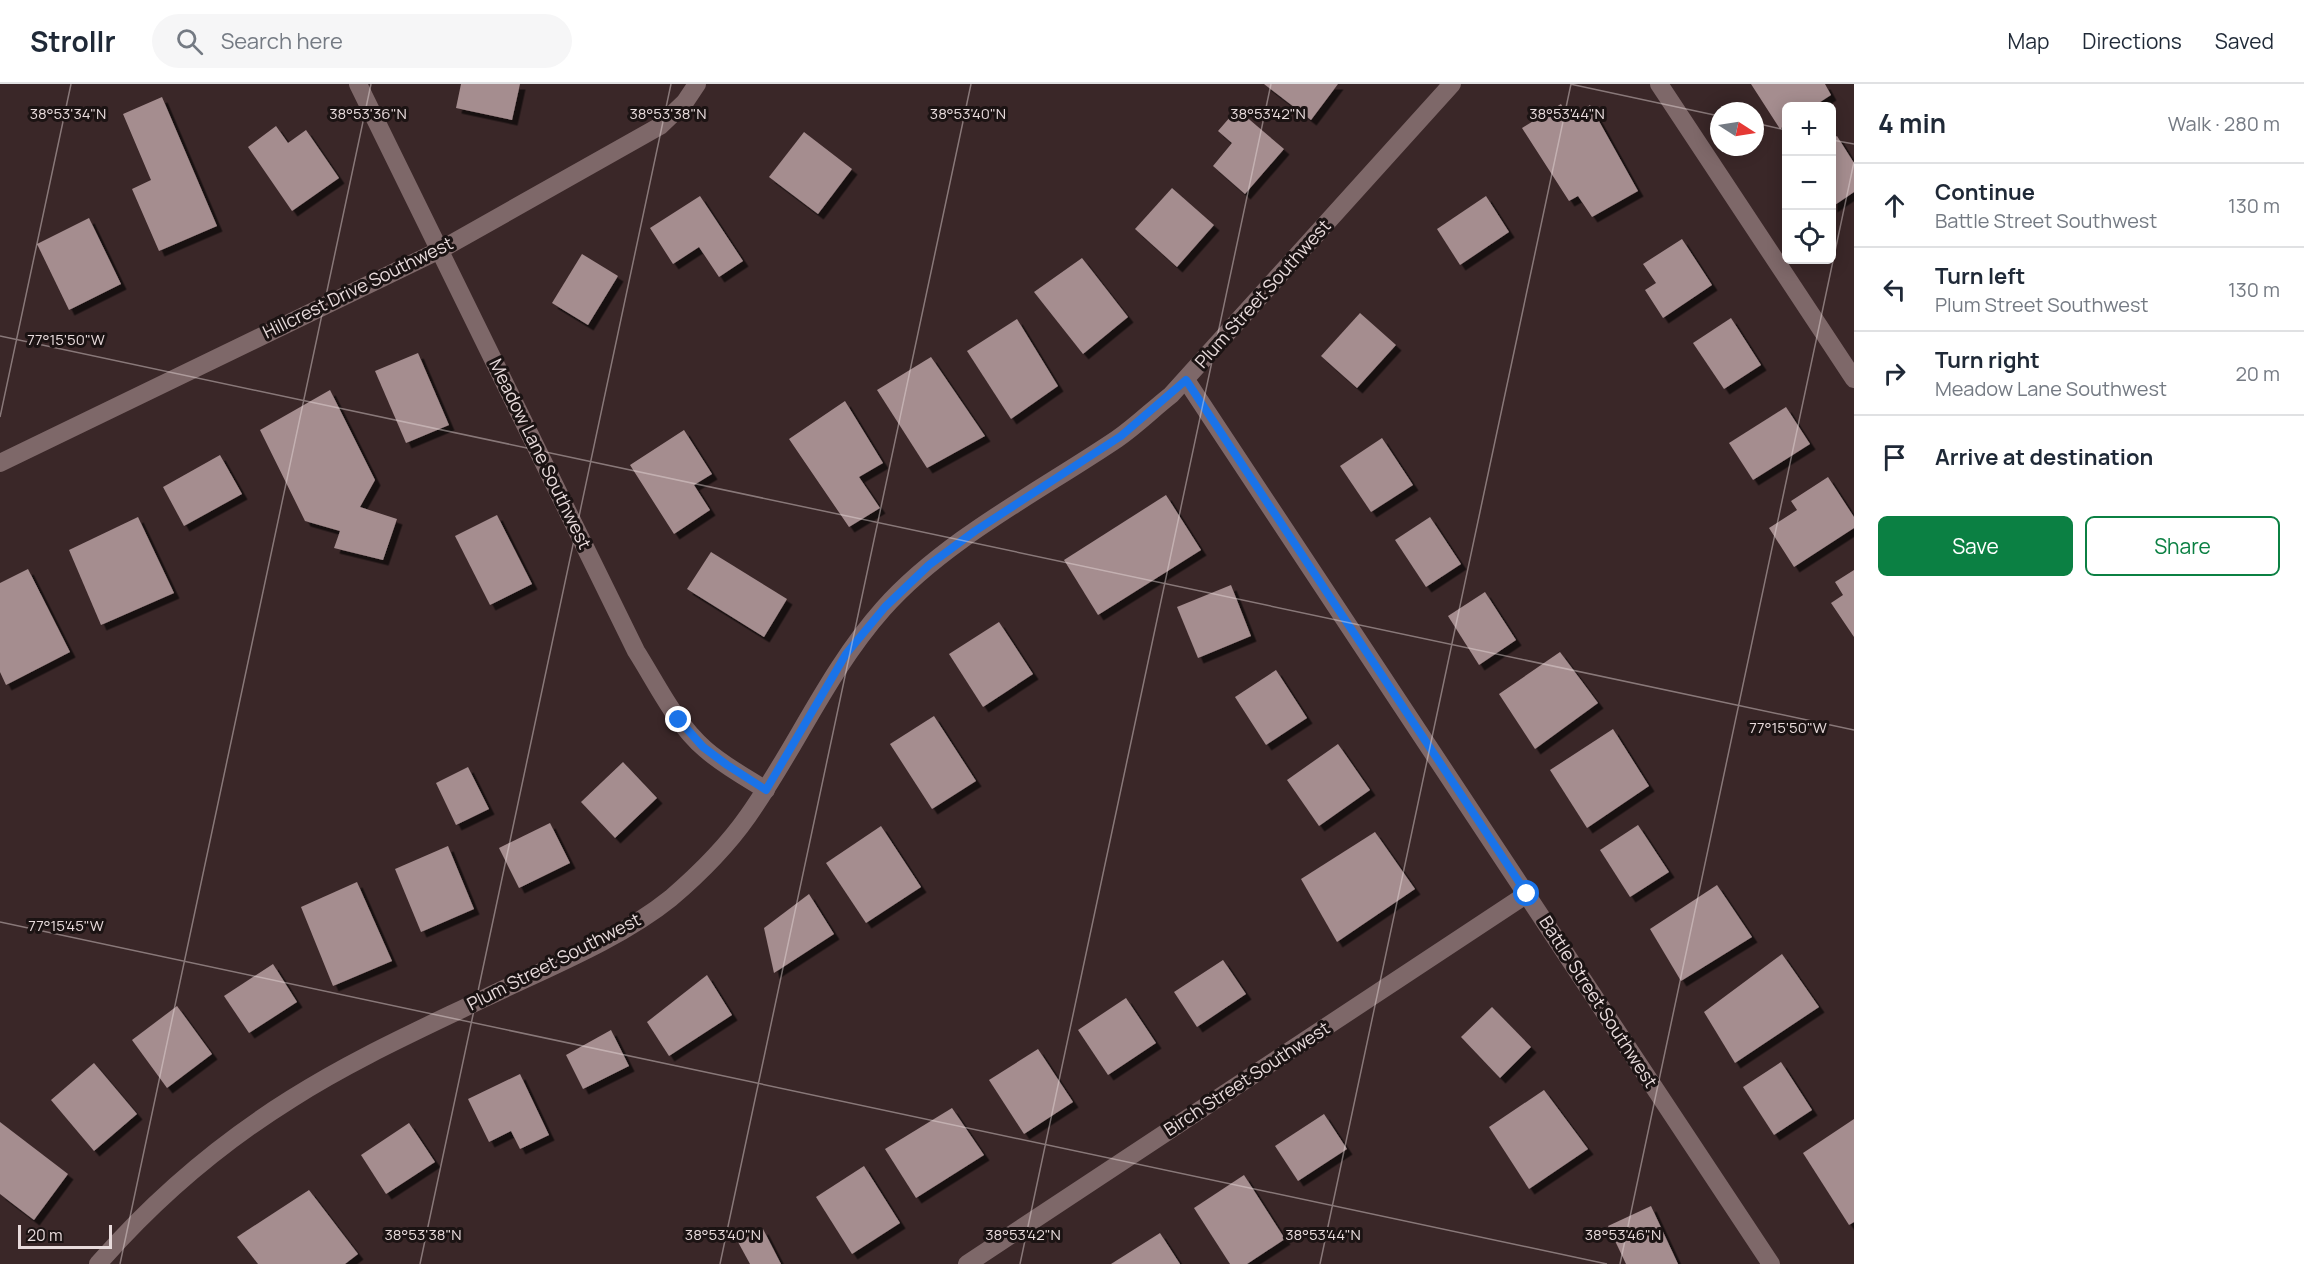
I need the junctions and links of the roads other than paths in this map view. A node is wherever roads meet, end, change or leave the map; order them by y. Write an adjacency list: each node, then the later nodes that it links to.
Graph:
1 (358, 84): 5 (street, Meadow Lane Southwest)
2 (697, 84): 5 (street, Hillcrest Drive Southwest)
3 (1452, 84): 7 (street, Plum Street Southwest)
4 (1659, 84): 6 (street)
5 (440, 250): 8 (street, Hillcrest Drive Southwest); 9 (street, Meadow Lane Southwest)
6 (1854, 379)
7 (1186, 380): 9 (street, Plum Street Southwest); 10 (street, Battle Street Southwest)
8 (0, 463)
9 (766, 790): 11 (street, Plum Street Southwest)
10 (1527, 894): 12 (street, Birch Street Southwest); 13 (street, Battle Street Southwest)
11 (101, 1263)
12 (967, 1264)
13 (1771, 1264)

